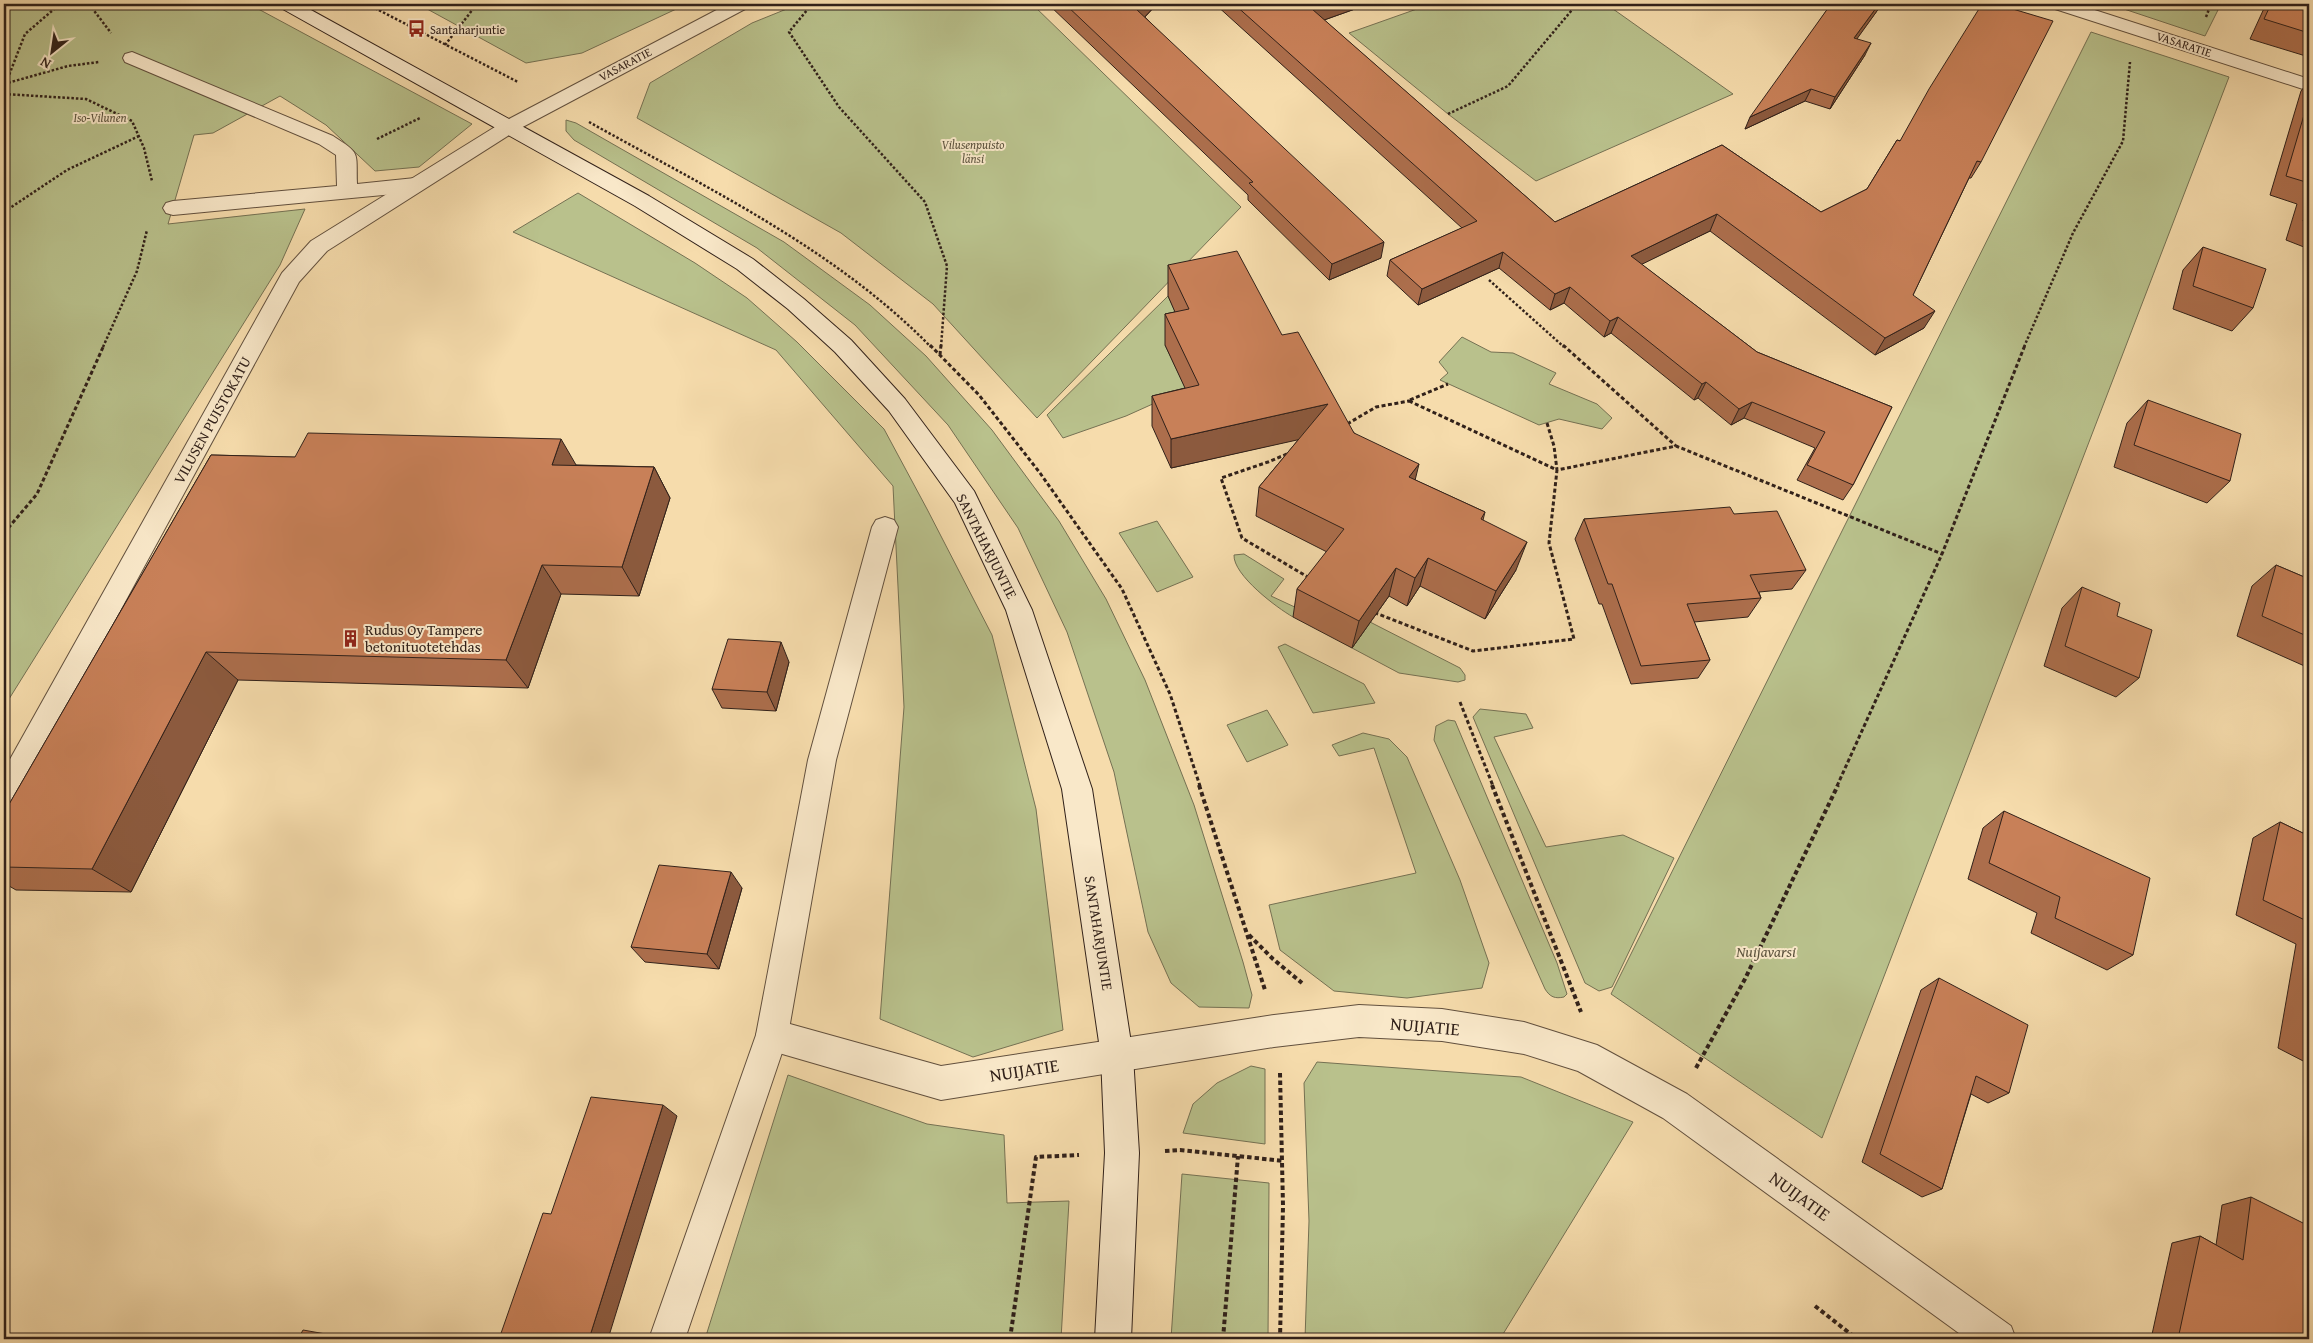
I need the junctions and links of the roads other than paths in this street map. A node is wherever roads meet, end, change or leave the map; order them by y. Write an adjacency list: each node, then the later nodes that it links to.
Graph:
1 (287, 4): 6 (street, SANTAHARJUNTIE)
2 (741, 4): 6 (street, VASARATIE)
3 (2058, 4): 5 (street, VASARATIE)
4 (132, 58): 8 (street)
5 (2309, 85)
6 (510, 126): 7 (street, VILUSEN PUISTOKATU); 13 (street, SANTAHARJUNTIE)
7 (415, 185): 8 (street); 11 (street, VILUSEN PUISTOKATU)
8 (347, 191): 9 (street)
9 (173, 208)
10 (885, 527): 12 (street)
11 (4, 797)
12 (772, 1036): 13 (street, NUIJATIE); 14 (street)
13 (1117, 1056): 15 (street, SANTAHARJUNTIE); 16 (street, NUIJATIE)
14 (667, 1339)
15 (1114, 1339)
16 (1998, 1339)

